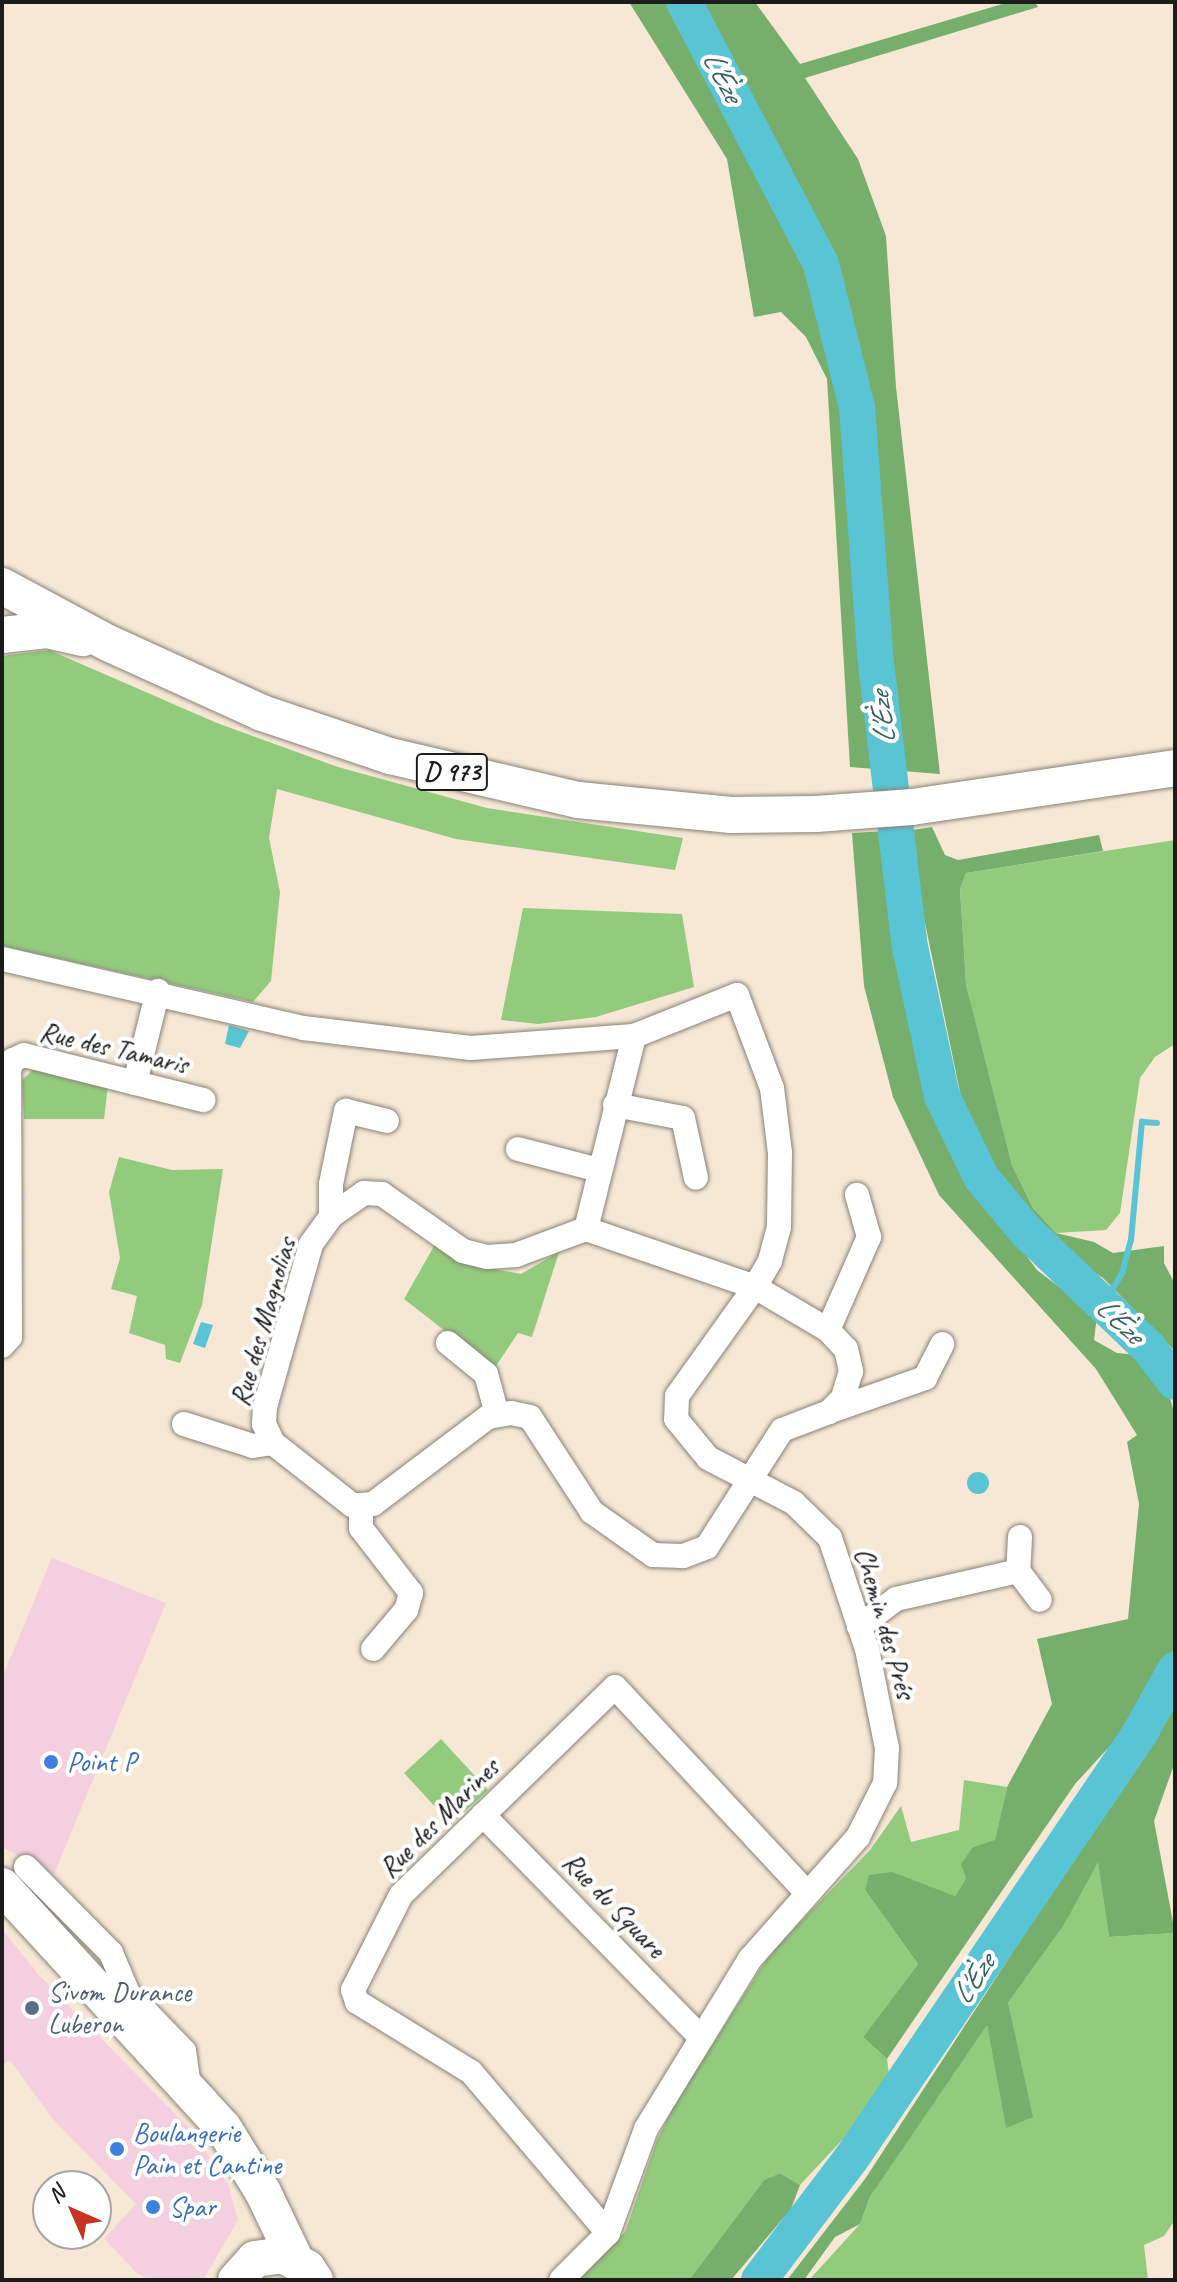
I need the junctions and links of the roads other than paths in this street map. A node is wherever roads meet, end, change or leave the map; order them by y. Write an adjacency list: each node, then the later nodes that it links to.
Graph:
1 (2, 586): 3 (main road, D 973)
2 (2, 635): 3 (main road, D 973)
3 (108, 643): 4 (main road, D 973)
4 (1175, 768)
5 (2, 959): 6 (street)
6 (158, 991): 7 (street); 8 (street)
7 (634, 1036): 10 (street); 18 (street, Chemin des Prés)
8 (135, 1083): 9 (street, Rue des Tamaris); 22 (street, Rue des Tamaris)
9 (203, 1100)
10 (615, 1105): 13 (street); 14 (street)
11 (387, 1121): 16 (street)
12 (518, 1149): 13 (street)
13 (599, 1170): 17 (street)
14 (696, 1178)
15 (857, 1195): 19 (street)
16 (331, 1216): 17 (street, Rue des Magnolias); 26 (street, Rue des Magnolias)
17 (586, 1229): 18 (street)
18 (755, 1287): 19 (street); 27 (street, Chemin des Prés)
19 (828, 1330): 23 (street)
20 (448, 1343): 24 (street)
21 (942, 1344): 23 (street)
22 (2, 1346)
23 (829, 1412): 27 (street)
24 (497, 1414): 27 (street); 28 (street)
25 (184, 1424): 26 (street)
26 (273, 1443): 28 (street, Rue des Magnolias)
27 (748, 1480): 32 (street, Chemin des Prés)
28 (361, 1505): 33 (street)
29 (1020, 1537): 30 (street)
30 (1018, 1571): 31 (street); 32 (street)
31 (1040, 1600)
32 (859, 1627): 36 (street, Chemin des Prés)
33 (373, 1649)
34 (483, 1815): 36 (street, Rue des Marines); 37 (street, Rue du Square); 39 (street, Rue des Marines)
35 (14, 1876): 38 (main road)
36 (806, 1892): 37 (street, Chemin des Prés)
37 (701, 2038): 39 (street, Chemin des Prés)
38 (252, 2173): 40 (main road); 41 (main road)
39 (608, 2233): 42 (street, Chemin des Prés)
40 (305, 2270): 41 (main road)
41 (240, 2274)
42 (561, 2280)

